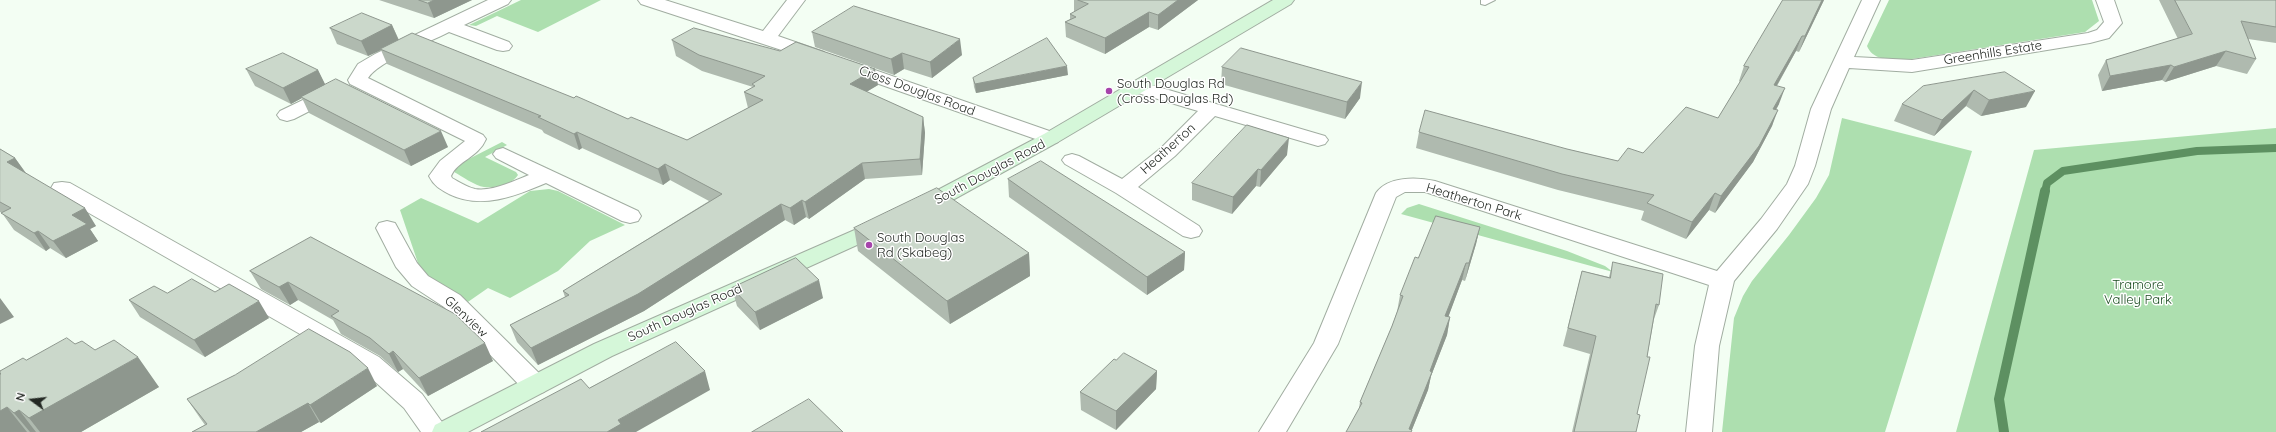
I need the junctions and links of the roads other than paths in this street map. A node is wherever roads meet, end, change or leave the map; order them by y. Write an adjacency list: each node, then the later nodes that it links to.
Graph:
1 (502, 0): 7 (street)
2 (647, 0): 8 (street, Cross Douglas Road)
3 (796, 0): 8 (street)
4 (1285, 0): 12 (main road, South Douglas Road)
5 (1871, 0): 10 (street)
6 (2105, 0): 10 (street, Greenhills Estate)
7 (449, 26): 9 (street); 11 (street)
8 (767, 38): 15 (street, Cross Douglas Road)
9 (503, 46)
10 (1843, 62): 25 (street)
11 (357, 80): 14 (street); 19 (street)
12 (1138, 87): 13 (street, Heatherton); 15 (main road, South Douglas Road)
13 (1211, 109): 16 (street, Heatherton); 21 (street, Heatherton)
14 (287, 115)
15 (1051, 138): 26 (main road, South Douglas Road)
16 (1318, 140)
17 (503, 154): 19 (street)
18 (1072, 160): 21 (street)
19 (546, 175): 22 (street)
20 (62, 188): 27 (street)
21 (1124, 188): 24 (street)
22 (630, 216)
23 (387, 228): 26 (street, Glenview)
24 (1191, 231)
25 (1722, 281): 29 (street, Heatherton Park); 30 (street)
26 (535, 385): 28 (main road, South Douglas Road)
27 (436, 432)
28 (445, 432)
29 (1272, 432)
30 (1699, 432)

